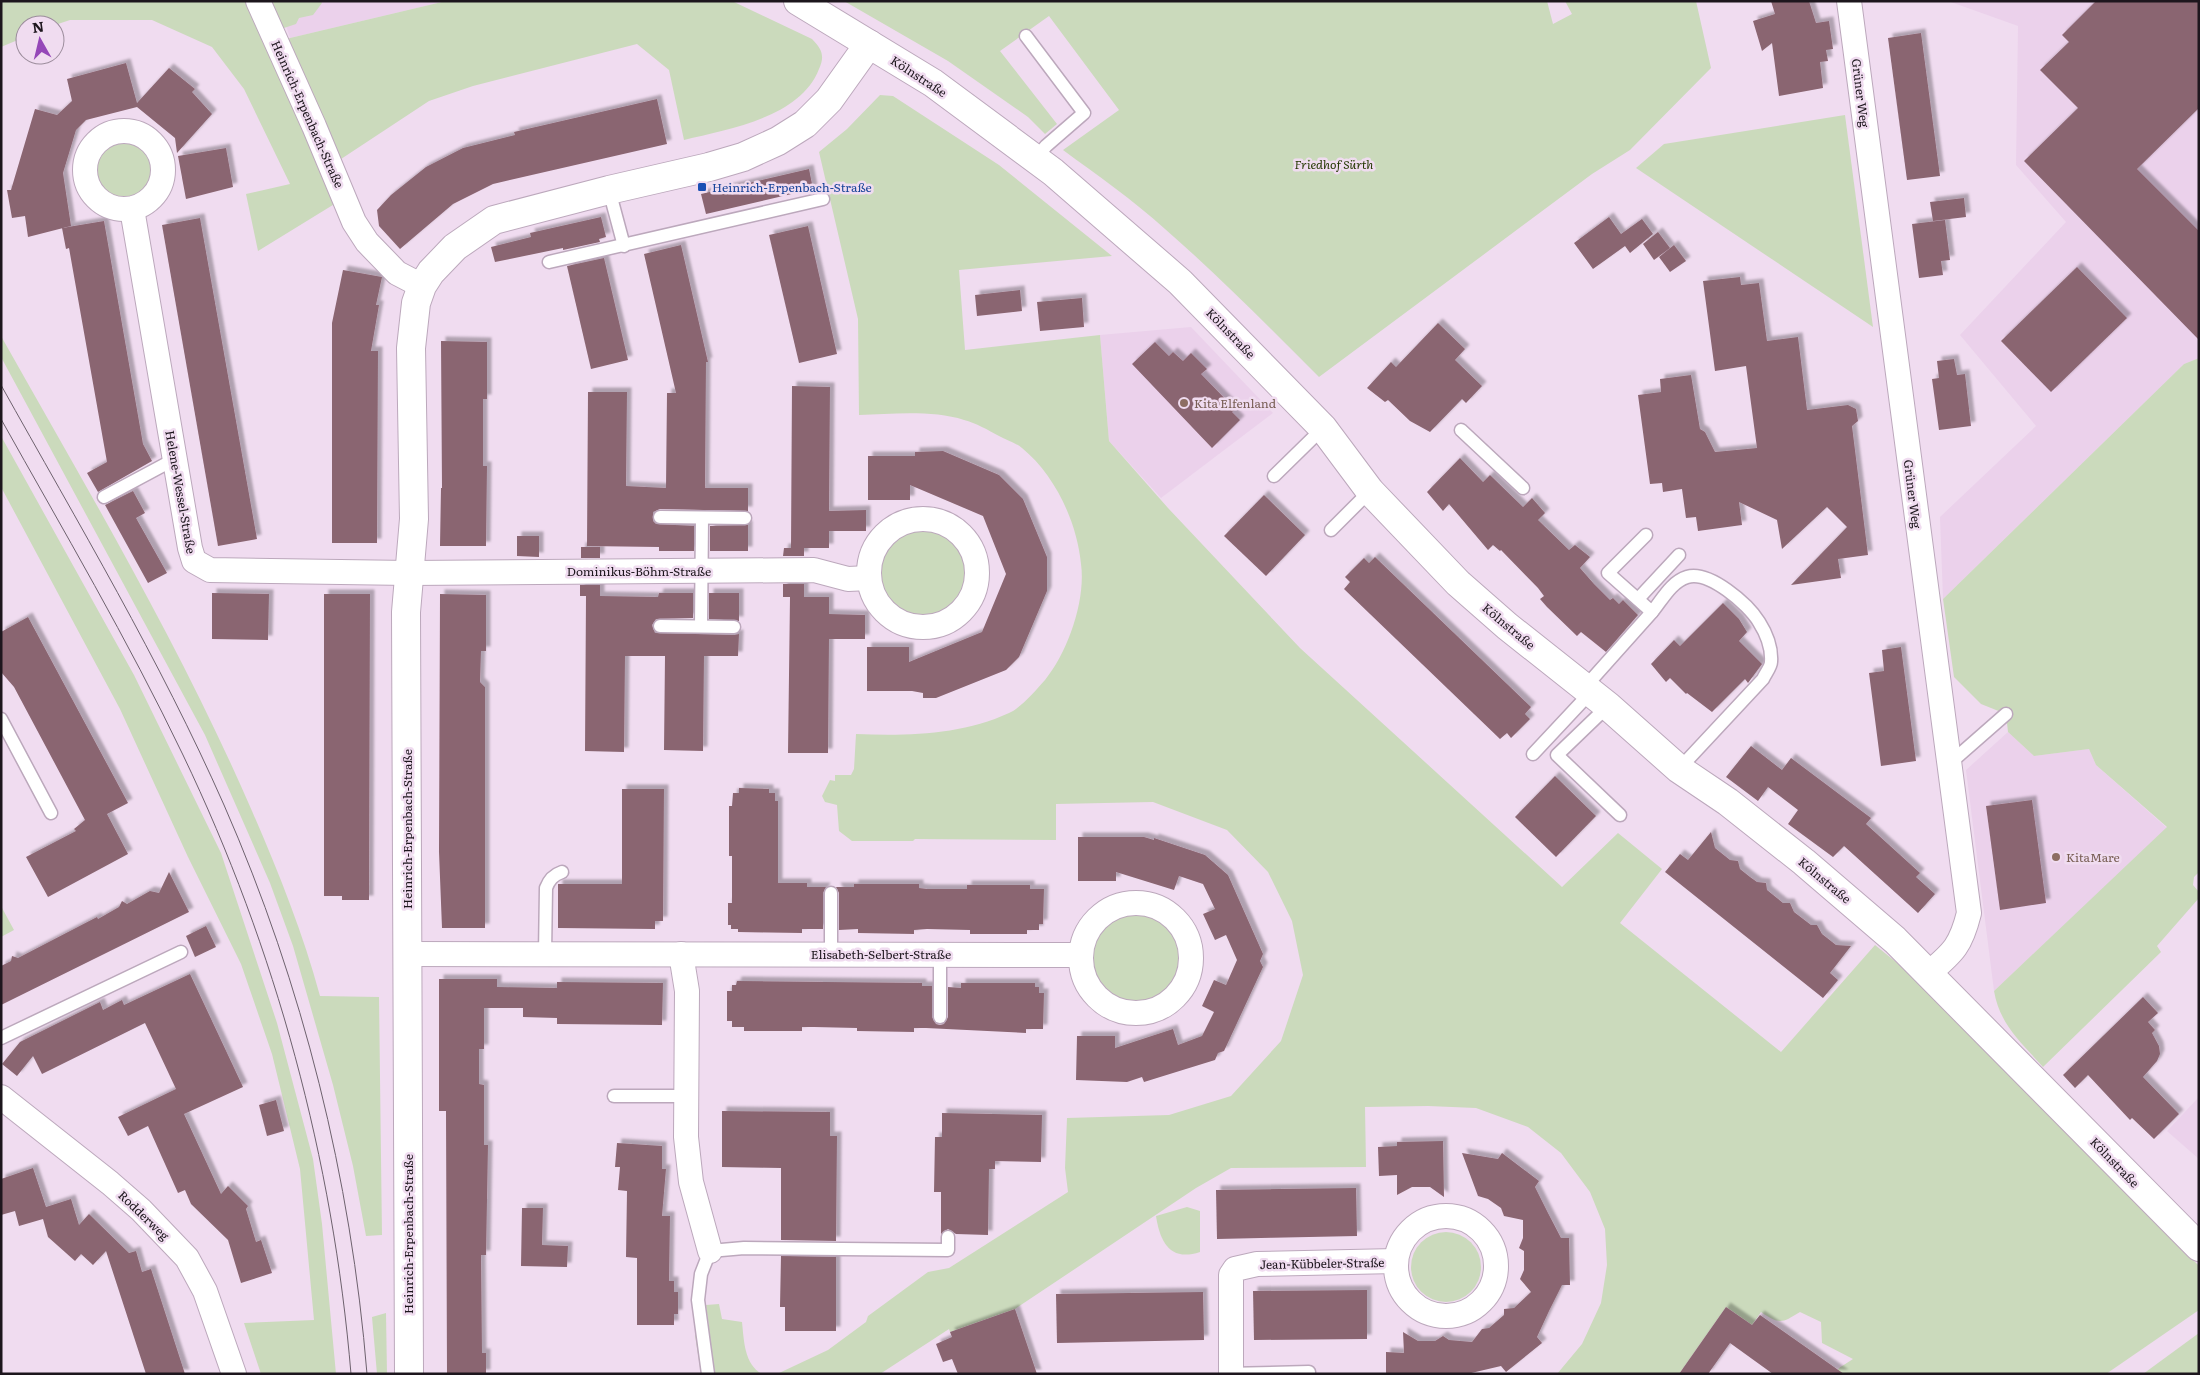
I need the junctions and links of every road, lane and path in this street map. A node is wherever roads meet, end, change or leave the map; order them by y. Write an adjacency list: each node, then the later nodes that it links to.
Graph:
1 (258, 1): 13 (street, Heinrich-Erpenbach-Straße)
2 (782, 1): 4 (street, Kölnstraße)
3 (1849, 1): 39 (street, Grüner Weg)
4 (807, 8): 6 (street, Kölnstraße)
5 (1026, 36): 7 (lane)
6 (869, 44): 7 (street, Kölnstraße); 8 (street, Heinrich-Erpenbach-Straße)
7 (1035, 159): 14 (street, Kölnstraße)
8 (609, 190): 11 (lane); 13 (street, Heinrich-Erpenbach-Straße)
9 (823, 199): 11 (lane)
10 (132, 209): 16 (street, Helene-Wessel-Straße)
11 (624, 246): 12 (lane)
12 (549, 262)
13 (422, 286): 28 (street, Heinrich-Erpenbach-Straße)
14 (1323, 428): 17 (lane); 19 (street, Kölnstraße)
15 (1461, 430): 18 (lane)
16 (175, 459): 20 (lane); 28 (street, Helene-Wessel-Straße)
17 (1274, 476)
18 (1523, 488)
19 (1370, 491): 24 (lane); 35 (street, Kölnstraße)
20 (104, 497)
21 (660, 518): 22 (lane)
22 (702, 518): 23 (lane); 27 (lane)
23 (745, 518)
24 (1331, 530)
25 (1646, 535): 30 (lane)
26 (1679, 555): 30 (lane)
27 (702, 572): 28 (street, Dominikus-Böhm-Straße); 29 (street, Dominikus-Böhm-Straße); 33 (lane)
28 (409, 573): 46 (street, Heinrich-Erpenbach-Straße)
29 (869, 578): 29 (street)
30 (1638, 599): 31 (lane)
31 (1652, 612): 35 (lane); 40 (lane)
32 (660, 626): 33 (lane)
33 (701, 626): 34 (lane)
34 (734, 626)
35 (1595, 695): 38 (lane); 40 (street, Kölnstraße); 42 (lane)
36 (2006, 714): 39 (lane)
37 (1, 719): 41 (lane)
38 (1533, 754)
39 (1949, 764): 52 (street, Grüner Weg)
40 (1679, 770): 52 (street, Kölnstraße)
41 (51, 813)
42 (1620, 815)
43 (562, 872): 47 (lane)
44 (831, 893): 49 (lane)
45 (181, 952): 54 (lane)
46 (408, 954): 47 (street, Elisabeth-Selbert-Straße); 64 (street, Heinrich-Erpenbach-Straße)
47 (545, 954): 48 (street, Elisabeth-Selbert-Straße)
48 (681, 954): 49 (street, Elisabeth-Selbert-Straße); 56 (street)
49 (831, 954): 50 (street, Elisabeth-Selbert-Straße)
50 (940, 954): 51 (street, Elisabeth-Selbert-Straße); 53 (lane)
51 (1080, 955): 51 (street)
52 (1930, 973): 59 (street, Kölnstraße)
53 (940, 1016)
54 (1, 1038)
55 (614, 1096): 56 (lane)
56 (686, 1096): 60 (street)
57 (1, 1097): 63 (street, Rodderweg)
58 (948, 1237): 60 (lane)
59 (2199, 1247)
60 (710, 1251): 65 (lane)
61 (1396, 1261): 61 (street, Jean-Kübbeler-Straße); 67 (street, Jean-Kübbeler-Straße)
62 (1309, 1372): 67 (lane)
63 (234, 1374)
64 (409, 1374)
65 (708, 1374)
66 (1224, 1374): 67 (lane)
67 (1231, 1374)

